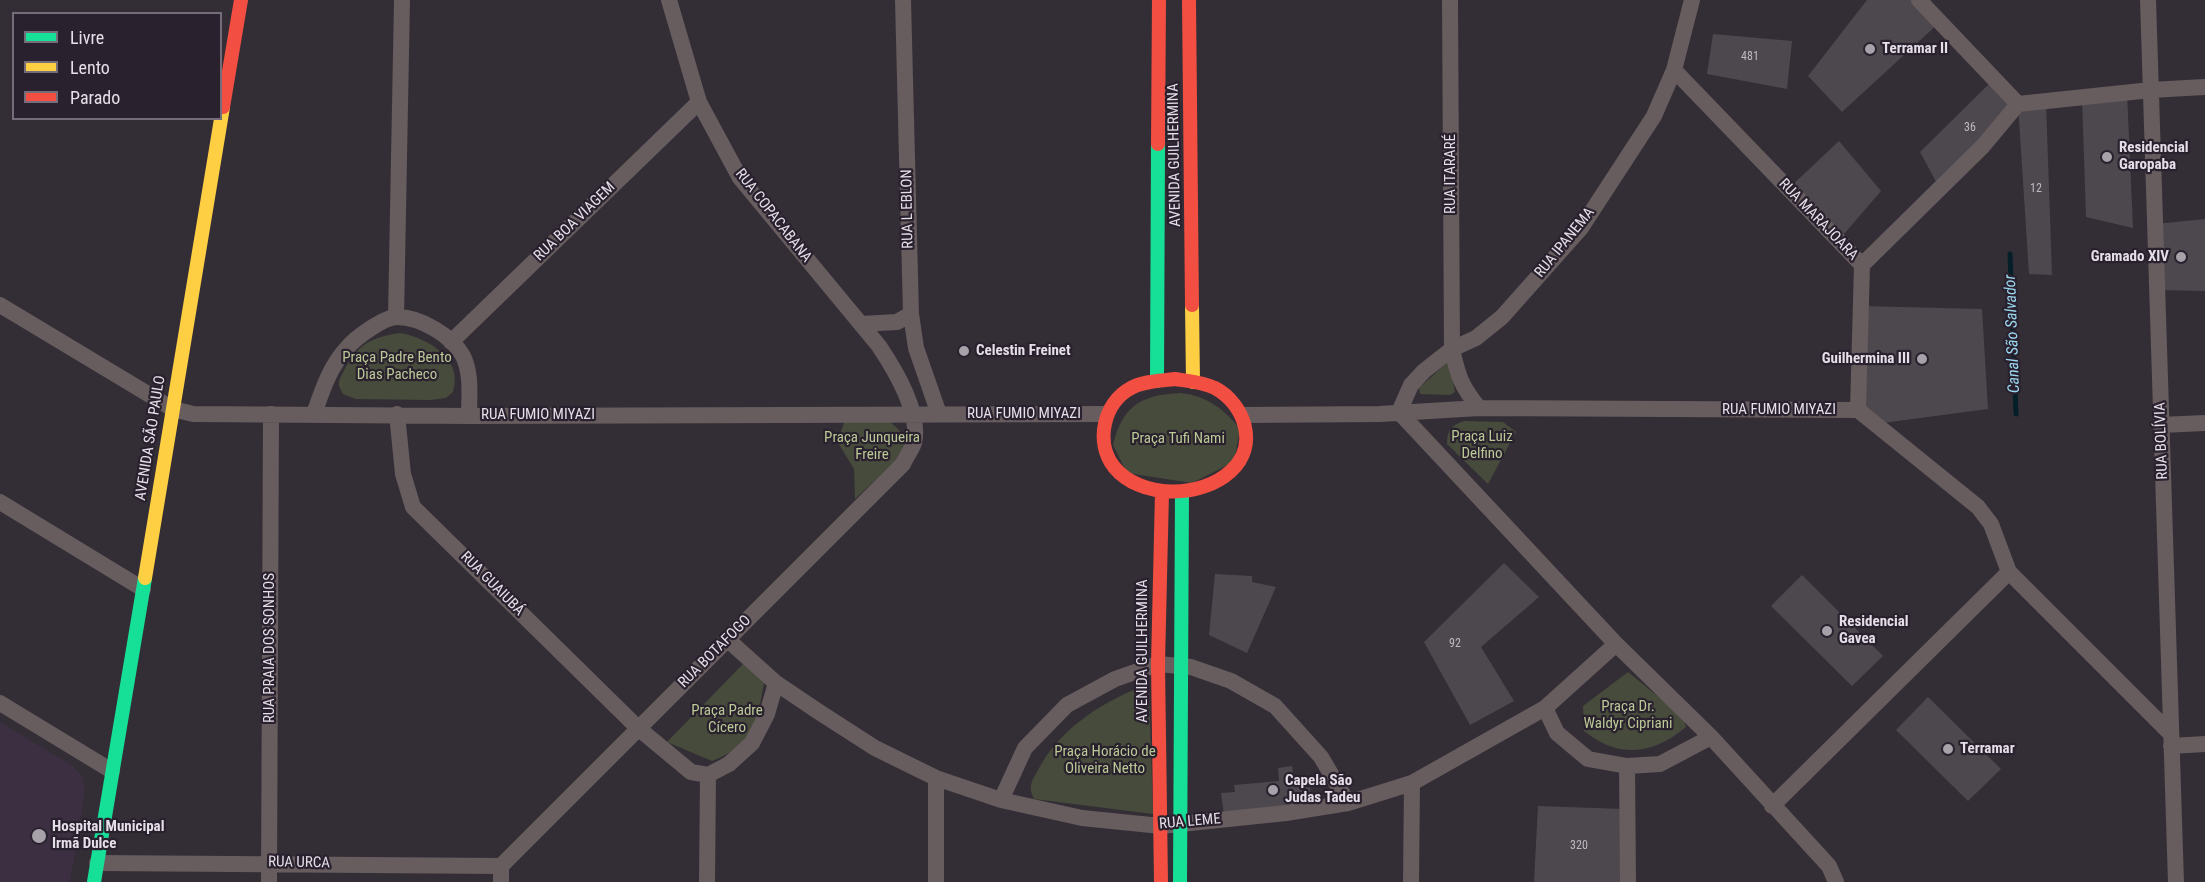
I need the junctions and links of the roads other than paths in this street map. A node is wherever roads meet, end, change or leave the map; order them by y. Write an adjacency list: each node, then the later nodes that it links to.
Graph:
1 (242, 0): 16 (street, AVENIDA SÃO PAULO)
2 (402, 0): 21 (street)
3 (669, 0): 14 (street, RUA COPACABANA)
4 (903, 0): 20 (street, RUA L EBLON)
5 (1159, 0): 25 (street, AVENIDA GUILHERMINA)
6 (1190, 0): 26 (street, AVENIDA GUILHERMINA)
7 (1450, 0): 24 (street, RUA ITARARÉ)
8 (1692, 0): 11 (street, RUA IPANEMA)
9 (1919, 0): 15 (street)
10 (2148, 0): 13 (street, RUA BOLÍVIA)
11 (1674, 70): 18 (street, RUA MARAJOARA); 24 (street, RUA IPANEMA)
12 (2205, 87): 13 (street)
13 (2151, 90): 15 (street); 40 (street, RUA BOLÍVIA)
14 (699, 102): 22 (street, RUA COPACABANA); 23 (street, RUA BOA VIAGEM)
15 (2018, 104): 18 (street)
16 (222, 117)
17 (221, 120): 28 (street, AVENIDA SÃO PAULO)
18 (1862, 266): 29 (street, RUA MARAJOARA)
19 (0, 305): 28 (street, RUA FUMIO MIYAZI)
20 (910, 314): 22 (street); 35 (street, RUA L EBLON)
21 (396, 317): 23 (street); 32 (street)
22 (861, 324): 34 (street, RUA COPACABANA)
23 (452, 342): 38 (street)
24 (1452, 349): 27 (street, RUA ITARARÉ); 30 (street, RUA IPANEMA)
25 (1157, 381): 26 (street); 36 (street)
26 (1193, 382): 37 (street)
27 (1479, 408): 29 (street, RUA FUMIO MIYAZI); 30 (street, RUA FUMIO MIYAZI)
28 (172, 409): 31 (street, RUA FUMIO MIYAZI); 45 (street, AVENIDA SÃO PAULO)
29 (1858, 410): 44 (street, RUA FUMIO MIYAZI)
30 (1399, 412): 37 (street, RUA FUMIO MIYAZI); 47 (street)
31 (271, 414): 32 (street, RUA FUMIO MIYAZI); 68 (street, RUA PRAIA DOS SONHOS)
32 (314, 414): 33 (street, RUA FUMIO MIYAZI)
33 (397, 414): 38 (street, RUA FUMIO MIYAZI); 53 (street, RUA GUAIUBÁ)
34 (914, 414): 35 (street, RUA FUMIO MIYAZI); 38 (street, RUA FUMIO MIYAZI); 46 (street, RUA BOTAFOGO)
35 (939, 414): 36 (street, RUA FUMIO MIYAZI)
36 (1106, 414): 41 (street)
37 (1244, 415): 42 (street)
38 (469, 416)
39 (2205, 423): 40 (street)
40 (2162, 425): 55 (street, RUA BOLÍVIA)
41 (1162, 492): 42 (street); 48 (street, AVENIDA GUILHERMINA)
42 (1182, 492): 49 (street)
43 (0, 502): 45 (street)
44 (2009, 573): 55 (street, RUA FUMIO MIYAZI); 64 (street)
45 (142, 589): 58 (street, AVENIDA SÃO PAULO)
46 (728, 640): 50 (street, RUA LEME); 53 (street, RUA BOTAFOGO)
47 (1617, 644): 52 (street, RUA LEME); 54 (street)
48 (1158, 664): 49 (street); 62 (street); 66 (street, AVENIDA GUILHERMINA)
49 (1181, 666): 63 (street); 65 (street)
50 (776, 683): 59 (street); 60 (street, RUA LEME)
51 (0, 703): 58 (street)
52 (1545, 708): 57 (street); 61 (street, RUA LEME)
53 (638, 728): 59 (street); 69 (street, RUA BOTAFOGO)
54 (1711, 738): 57 (street); 64 (street)
55 (2171, 740): 56 (street); 79 (street, RUA BOLÍVIA)
56 (2205, 744)
57 (1627, 766): 77 (street)
58 (112, 771): 67 (street, AVENIDA SÃO PAULO)
59 (708, 775): 72 (street)
60 (936, 778): 62 (street, RUA LEME); 73 (street)
61 (1412, 783): 63 (street, RUA LEME); 76 (street)
62 (1001, 800): 66 (street, RUA LEME)
63 (1348, 803): 65 (street, RUA LEME)
64 (1772, 806): 78 (street)
65 (1180, 824): 66 (street, RUA LEME); 75 (street)
66 (1161, 826): 74 (street, AVENIDA GUILHERMINA)
67 (97, 862): 68 (street, RUA URCA); 70 (street, AVENIDA SÃO PAULO)
68 (269, 862): 69 (street, RUA URCA); 71 (street, RUA PRAIA DOS SONHOS)
69 (501, 874)
70 (94, 882)
71 (269, 882)
72 (707, 882)
73 (936, 882)
74 (1161, 882)
75 (1180, 882)
76 (1411, 882)
77 (1628, 882)
78 (1836, 882)
79 (2176, 882)

